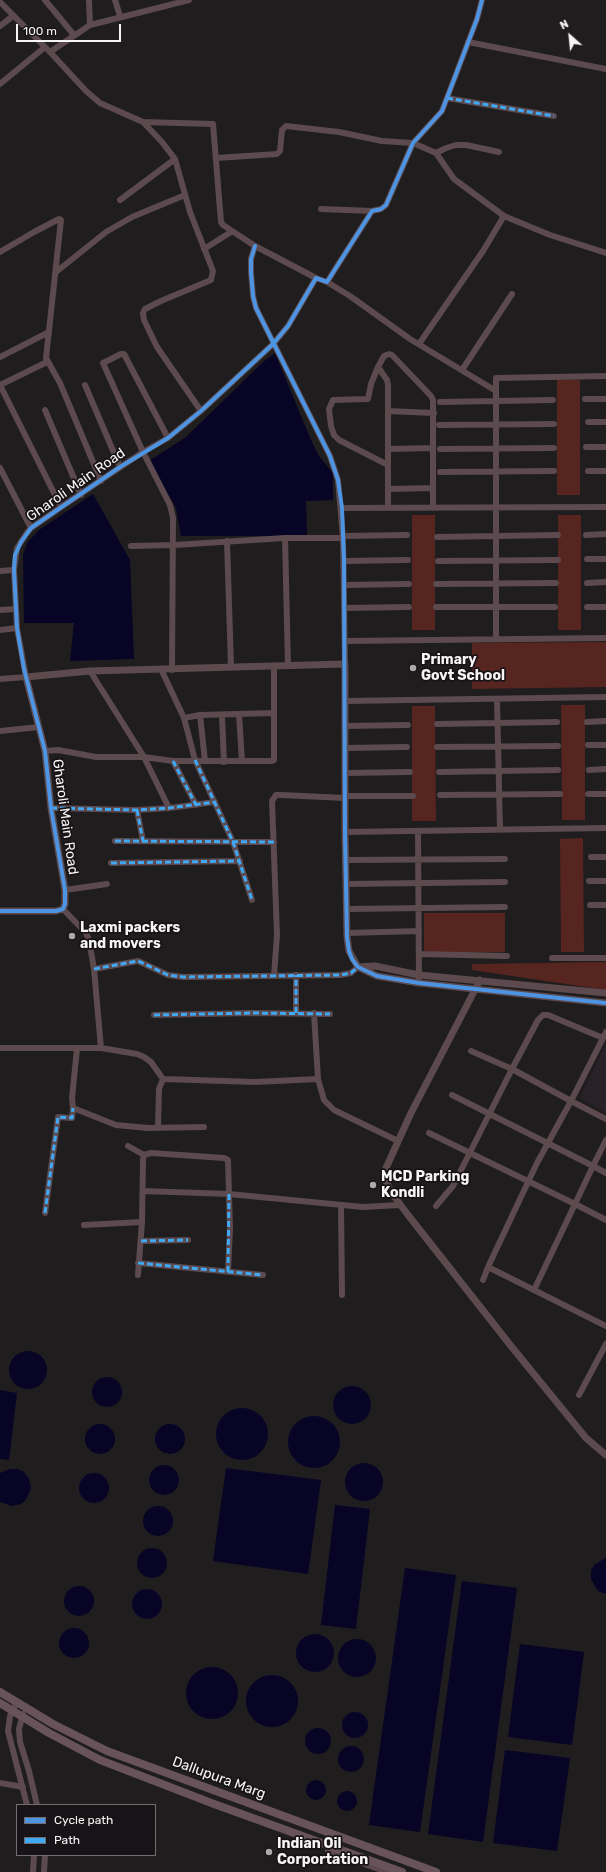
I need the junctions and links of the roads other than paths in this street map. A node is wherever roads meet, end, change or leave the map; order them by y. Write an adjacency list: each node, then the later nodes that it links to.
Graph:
1 (45, 0): 11 (street)
2 (89, 0): 9 (street)
3 (115, 0): 8 (street)
4 (189, 0): 8 (street)
5 (482, 0): 12 (street)
6 (0, 2): 7 (street)
7 (13, 16): 10 (street); 13 (street)
8 (120, 16): 9 (street)
9 (90, 25): 11 (street)
10 (0, 26)
11 (74, 35): 14 (street)
12 (468, 42): 15 (street); 17 (street)
13 (45, 47): 14 (street); 16 (street)
14 (50, 52): 19 (street)
15 (606, 69)
16 (0, 84)
17 (447, 98): 18 (street); 20 (street)
18 (554, 116)
19 (143, 122): 23 (street); 24 (street)
20 (413, 144): 22 (street); 23 (street); 28 (street)
21 (499, 152): 22 (street)
22 (436, 153): 29 (street)
23 (216, 158): 30 (street)
24 (175, 159): 25 (street); 26 (street)
25 (184, 195): 32 (street); 35 (street)
26 (120, 200)
27 (321, 209): 28 (street)
28 (372, 211): 37 (street)
29 (504, 216): 34 (street); 41 (street)
30 (231, 232): 31 (street); 32 (street)
31 (255, 246): 36 (street); 40 (street)
32 (204, 249): 56 (street)
33 (0, 252): 35 (street)
34 (606, 253)
35 (56, 272): 39 (street)
36 (316, 278): 37 (street); 40 (street, Gharoli Main Road)
37 (327, 282): 41 (street)
38 (512, 294): 45 (street)
39 (49, 332): 42 (street); 43 (street)
40 (273, 344): 56 (street, Gharoli Main Road); 88 (street)
41 (419, 344): 45 (street)
42 (0, 357)
43 (47, 362): 47 (street); 81 (street)
44 (378, 367): 57 (street); 58 (street); 73 (street)
45 (462, 370): 49 (street)
46 (606, 376): 49 (street)
47 (0, 385): 86 (street)
48 (85, 385): 74 (street)
49 (496, 391): 53 (street)
50 (606, 398): 51 (street)
51 (586, 399)
52 (554, 400): 53 (street)
53 (496, 401): 54 (street); 61 (street)
54 (440, 402)
55 (45, 410): 84 (street)
56 (201, 411): 64 (street, Gharoli Main Road)
57 (388, 411): 58 (street); 70 (street)
58 (434, 413): 67 (street)
59 (588, 422): 60 (street)
60 (606, 422)
61 (496, 424): 62 (street); 63 (street); 68 (street)
62 (554, 424)
63 (439, 425)
64 (168, 438): 72 (street, Gharoli Main Road); 72 (street)
65 (586, 447): 66 (street)
66 (606, 447)
67 (433, 448): 70 (street); 82 (street)
68 (496, 448): 69 (street); 71 (street); 80 (street)
69 (554, 448)
70 (388, 449): 73 (street)
71 (440, 449)
72 (143, 452): 74 (street, Gharoli Main Road); 101 (street)
73 (388, 465): 83 (street)
74 (120, 467): 81 (street, Gharoli Main Road)
75 (0, 468): 91 (street)
76 (554, 471): 80 (street)
77 (588, 471): 78 (street)
78 (606, 471)
79 (440, 472): 80 (street)
80 (496, 472): 87 (street)
81 (101, 481): 84 (street, Gharoli Main Road)
82 (433, 488): 83 (street); 90 (street)
83 (388, 489): 89 (street)
84 (81, 495): 86 (street, Gharoli Main Road)
85 (606, 506): 87 (street)
86 (61, 507): 91 (street, Gharoli Main Road)
87 (496, 507): 90 (street); 96 (street)
88 (342, 508): 89 (street); 97 (street)
89 (388, 508): 90 (street)
90 (433, 508)
91 (31, 528): 110 (street, Gharoli Main Road)
92 (606, 534): 95 (street)
93 (406, 535): 97 (street)
94 (558, 535): 96 (street)
95 (586, 535)
96 (496, 536): 98 (street); 106 (street)
97 (343, 537): 99 (street); 108 (street)
98 (437, 537)
99 (284, 538): 100 (street); 135 (street)
100 (227, 540): 101 (street); 136 (street)
101 (174, 545): 102 (street); 138 (street)
102 (131, 546)
103 (587, 559): 104 (street)
104 (606, 559)
105 (408, 560): 108 (street)
106 (496, 560): 107 (street); 109 (street); 117 (street)
107 (558, 560)
108 (344, 561): 118 (street)
109 (438, 561)
110 (14, 570): 111 (street); 126 (street, Gharoli Main Road)
111 (0, 571)
112 (606, 582): 114 (street)
113 (556, 583): 117 (street)
114 (587, 583)
115 (409, 584): 118 (street)
116 (436, 584): 117 (street)
117 (496, 584): 121 (street)
118 (344, 585): 124 (street)
119 (409, 607): 124 (street)
120 (436, 607): 121 (street)
121 (496, 607): 122 (street); 131 (street)
122 (555, 607)
123 (606, 607): 125 (street)
124 (344, 608): 132 (street)
125 (587, 608)
126 (16, 609): 127 (street); 128 (street, Gharoli Main Road)
127 (0, 610)
128 (17, 628): 129 (street); 140 (street, Gharoli Main Road)
129 (0, 630)
130 (606, 638): 131 (street)
131 (496, 639): 132 (street)
132 (345, 641): 133 (street)
133 (345, 664): 135 (street); 144 (street)
134 (274, 666): 135 (street); 136 (street); 145 (street)
135 (288, 666)
136 (231, 667): 138 (street)
137 (161, 669): 138 (street); 139 (street); 149 (street)
138 (172, 670)
139 (90, 671): 140 (street); 167 (street)
140 (26, 677): 141 (street); 157 (street, Gharoli Main Road)
141 (0, 679)
142 (606, 697): 143 (street)
143 (497, 699): 144 (street); 153 (street)
144 (345, 701): 156 (street)
145 (274, 713): 147 (street); 171 (street)
146 (222, 714): 147 (street); 148 (street); 172 (street)
147 (239, 714): 171 (street)
148 (200, 715): 149 (street); 170 (street)
149 (184, 718): 168 (street)
150 (606, 721): 152 (street)
151 (557, 722): 153 (street)
152 (587, 722)
153 (498, 723): 154 (street); 163 (street)
154 (437, 724)
155 (408, 725): 156 (street)
156 (345, 726): 164 (street)
157 (39, 727): 158 (street); 166 (street, Gharoli Main Road)
158 (0, 731)
159 (588, 745): 160 (street)
160 (606, 745)
161 (558, 746): 163 (street)
162 (407, 747): 164 (street)
163 (498, 747): 165 (street); 176 (street)
164 (345, 748): 179 (street)
165 (438, 748)
166 (45, 751): 167 (street); 189 (street, Gharoli Main Road)
167 (144, 757): 169 (street); 190 (street)
168 (195, 760): 169 (street); 170 (street); 187 (street)
169 (173, 761): 188 (street)
170 (205, 761): 172 (street)
171 (242, 761): 172 (street)
172 (224, 762)
173 (606, 769): 175 (street)
174 (558, 770): 176 (street)
175 (589, 770)
176 (498, 771): 178 (street); 184 (street)
177 (410, 772): 179 (street)
178 (439, 772)
179 (345, 773): 186 (street)
180 (560, 794): 184 (street)
181 (588, 794): 182 (street)
182 (606, 794)
183 (440, 795): 184 (street)
184 (499, 795): 193 (street)
185 (413, 796): 186 (street)
186 (345, 797): 195 (street); 199 (street)
187 (215, 802): 188 (street); 198 (street)
188 (196, 804): 190 (street)
189 (51, 808): 191 (street); 213 (street, Gharoli Main Road)
190 (169, 808): 191 (street)
191 (137, 810): 197 (street)
192 (606, 828): 193 (street)
193 (500, 830): 194 (street)
194 (418, 831): 195 (street); 204 (street)
195 (345, 832): 203 (street)
196 (114, 841): 197 (street)
197 (143, 841): 198 (street)
198 (233, 842): 199 (street); 205 (street)
199 (274, 842): 230 (street)
200 (591, 857): 201 (street)
201 (606, 857)
202 (504, 859): 204 (street)
203 (345, 860): 204 (street); 212 (street)
204 (418, 860): 210 (street)
205 (240, 861): 206 (street); 214 (street)
206 (111, 862)
207 (590, 881): 208 (street)
208 (606, 881)
209 (505, 882): 210 (street)
210 (419, 883): 212 (street); 218 (street)
211 (107, 884): 213 (street)
212 (346, 884): 220 (street)
213 (65, 890): 219 (street, Gharoli Main Road)
214 (252, 900)
215 (590, 905): 216 (street)
216 (606, 905)
217 (505, 907): 218 (street)
218 (419, 908): 220 (street); 222 (street)
219 (63, 909): 221 (street); 229 (street)
220 (347, 910): 223 (street)
221 (0, 911)
222 (419, 931): 223 (street); 224 (street)
223 (347, 933): 228 (street)
224 (419, 954): 225 (street); 232 (street)
225 (507, 956)
226 (552, 958): 227 (street)
227 (606, 958)
228 (358, 968): 231 (street); 232 (street)
229 (94, 969): 230 (street); 243 (street)
230 (274, 976): 231 (street)
231 (296, 976): 237 (street)
232 (419, 979): 233 (street); 234 (street)
233 (480, 980): 234 (street); 235 (street)
234 (475, 989): 236 (street); 258 (street)
235 (606, 993)
236 (606, 1003)
237 (296, 1013): 238 (street); 240 (street)
238 (314, 1013): 239 (street); 248 (street)
239 (330, 1014)
240 (154, 1015)
241 (605, 1035): 246 (street); 250 (street)
242 (0, 1048): 244 (street)
243 (101, 1048): 244 (street); 247 (street)
244 (77, 1049): 251 (street)
245 (471, 1051): 246 (street)
246 (512, 1069): 250 (street); 252 (street)
247 (163, 1079): 248 (street); 254 (street)
248 (318, 1079): 258 (street)
249 (452, 1095): 252 (street)
250 (571, 1101): 253 (street); 259 (street)
251 (73, 1108): 254 (street); 272 (street)
252 (489, 1112): 259 (street); 261 (street)
253 (606, 1119)
254 (158, 1127): 255 (street)
255 (204, 1127)
256 (429, 1133): 261 (street)
257 (606, 1140): 263 (street)
258 (398, 1141): 268 (street)
259 (549, 1143): 263 (street); 265 (street)
260 (128, 1146): 262 (street)
261 (471, 1152): 265 (street); 271 (street)
262 (144, 1155): 266 (street); 267 (street)
263 (592, 1166): 264 (street); 269 (street)
264 (606, 1172)
265 (529, 1182): 269 (street); 279 (street)
266 (143, 1191): 267 (street); 274 (street)
267 (229, 1194): 270 (street); 280 (street)
268 (400, 1204): 270 (street); 289 (street)
269 (574, 1204): 273 (street); 284 (street)
270 (341, 1205): 285 (street)
271 (436, 1206)
272 (45, 1213)
273 (606, 1220)
274 (142, 1222): 275 (street); 277 (street)
275 (84, 1225)
276 (188, 1240): 277 (street)
277 (141, 1241): 278 (street)
278 (138, 1263): 280 (street); 281 (street)
279 (488, 1267): 283 (street); 284 (street)
280 (228, 1272): 282 (street)
281 (138, 1275)
282 (262, 1275)
283 (482, 1280)
284 (534, 1290): 286 (street)
285 (342, 1296)
286 (606, 1326)
287 (605, 1347): 288 (street)
288 (579, 1394)
289 (606, 1455)
290 (0, 1692): 291 (main road, Dallupura Marg)
291 (17, 1702): 293 (main road, Dallupura Marg); 294 (street)
292 (0, 1703): 294 (main road, Dallupura Marg)
293 (26, 1708): 295 (street); 307 (main road, Dallupura Marg)
294 (13, 1711): 295 (main road, Dallupura Marg); 297 (street)
295 (21, 1717): 299 (street); 300 (main road, Dallupura Marg)
296 (0, 1783): 297 (street)
297 (23, 1787): 298 (street)
298 (27, 1804)
299 (37, 1804)
300 (329, 1844): 305 (street); 306 (main road, Dallupura Marg)
301 (34, 1856): 303 (street)
302 (45, 1856): 304 (street)
303 (33, 1872)
304 (44, 1872)
305 (386, 1872)
306 (402, 1872)
307 (436, 1872)

